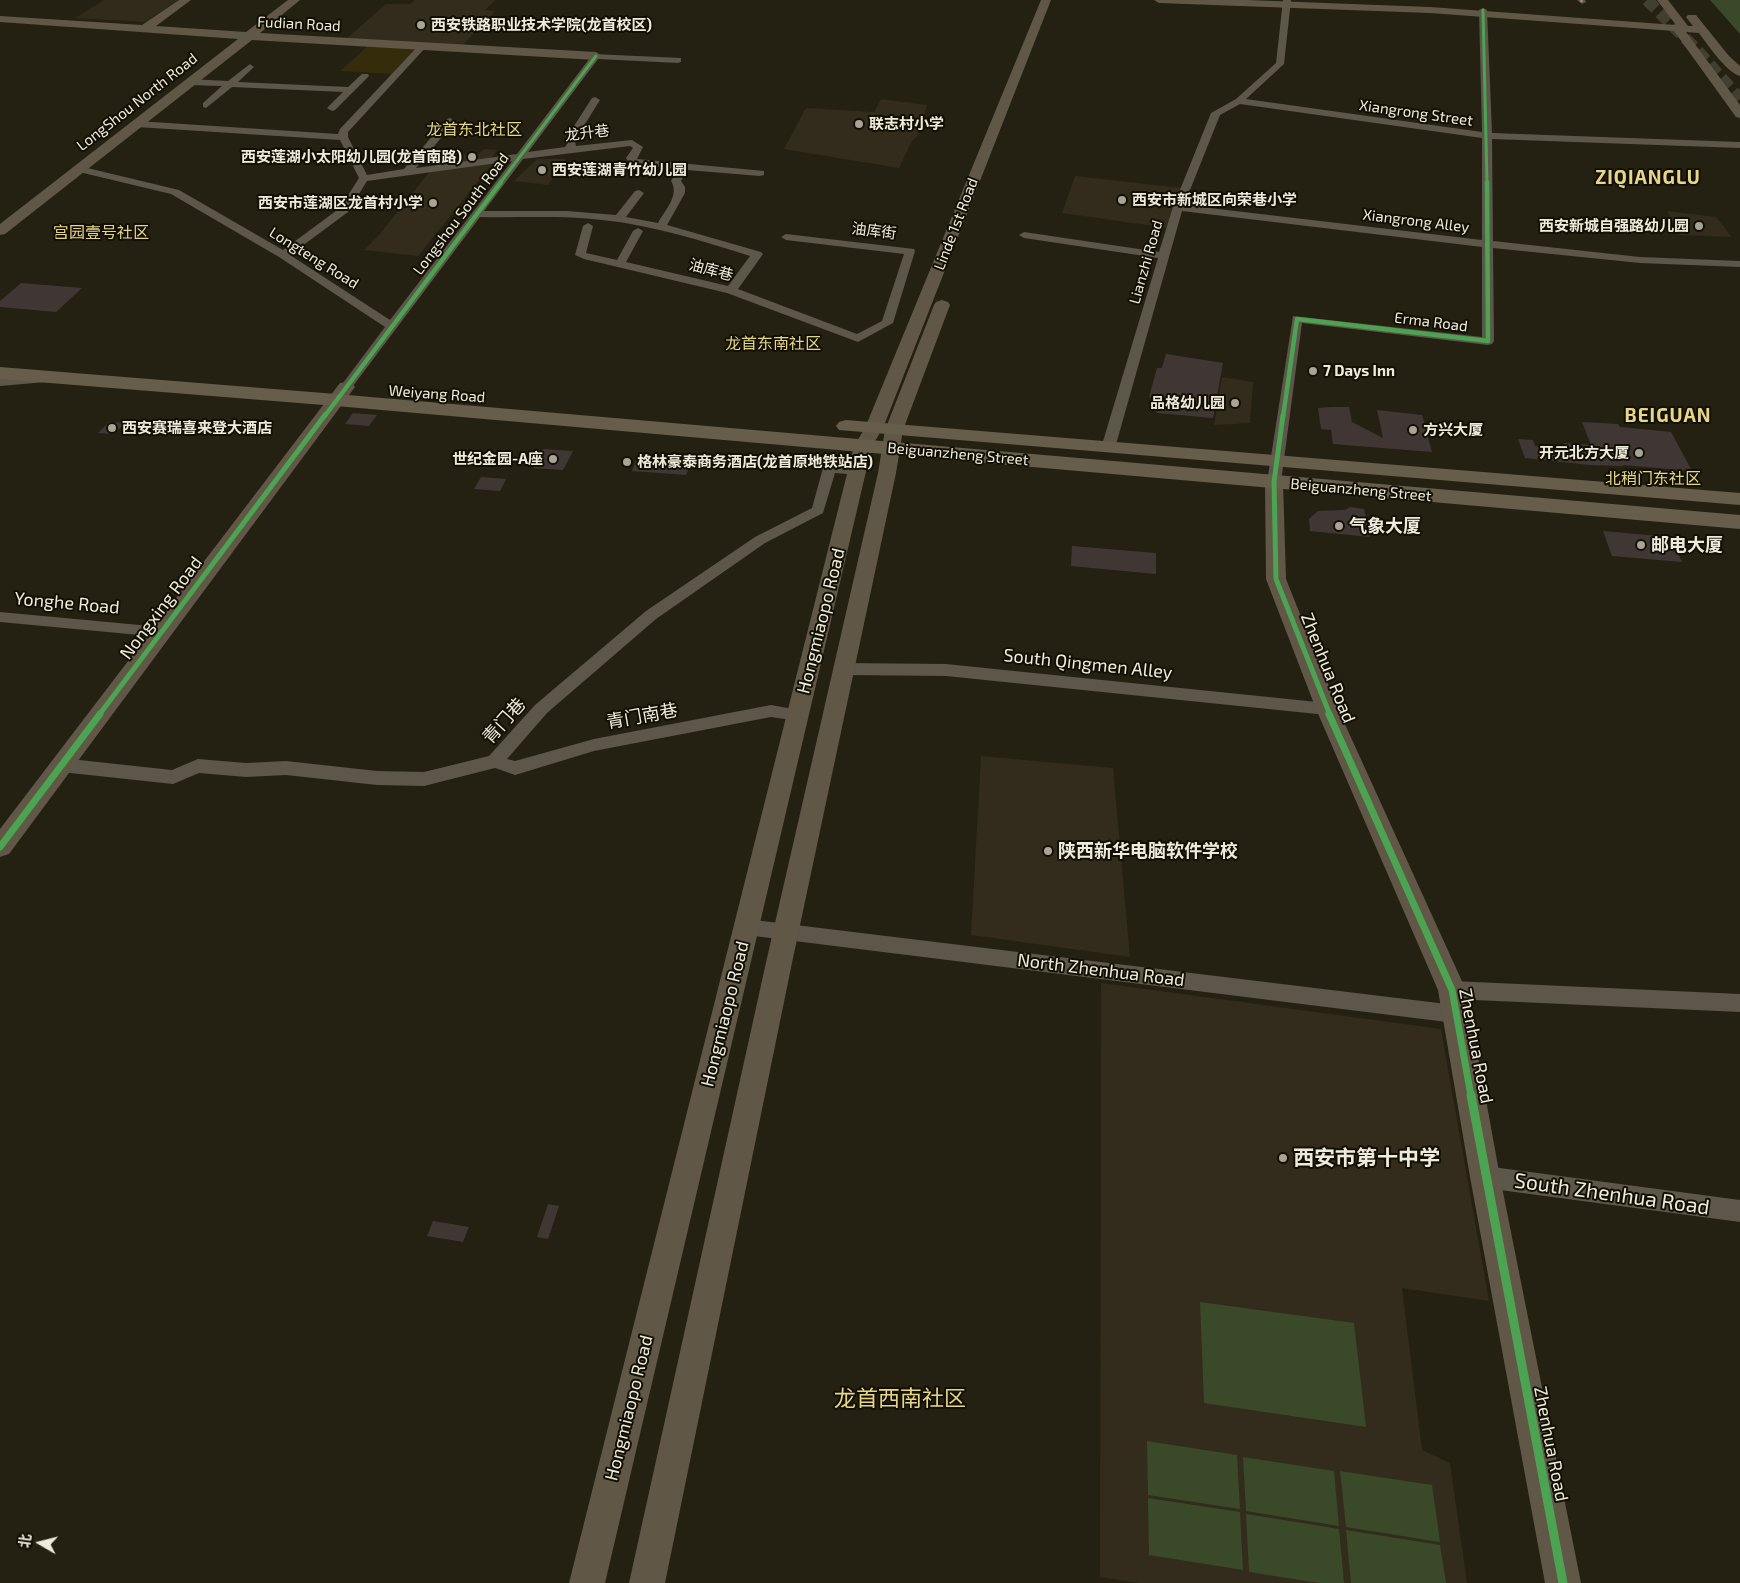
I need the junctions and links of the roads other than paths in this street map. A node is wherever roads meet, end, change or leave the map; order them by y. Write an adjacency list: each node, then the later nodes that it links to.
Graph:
1 (186, 0): 14 (main road)
2 (294, 0): 15 (main road, LongShou North Road)
3 (1046, 0): 70 (main road, Linde 1st Road)
4 (1058, 0): 38 (main road)
5 (1159, 0): 8 (main road)
6 (1231, 0): 8 (main road)
7 (1662, 0): 12 (main road)
8 (1287, 2): 10 (main road); 26 (street, Lianzhi Road)
9 (1683, 7): 13 (main road)
10 (1483, 12): 12 (main road); 33 (street, Erma Road)
11 (0, 19): 14 (main road, Fudian Road)
12 (1680, 27): 13 (main road); 29 (main road)
13 (1700, 28): 20 (main road)
14 (143, 30): 15 (main road, Fudian Road)
15 (248, 36): 16 (main road, Fudian Road); 22 (main road, LongShou North Road)
16 (423, 46): 17 (main road, Fudian Road); 34 (street)
17 (596, 56): 18 (street); 39 (street, Longshou South Road)
18 (678, 60)
19 (250, 67): 23 (street)
20 (1740, 72)
21 (365, 76): 24 (street)
22 (189, 82): 23 (street); 31 (main road, LongShou North Road)
23 (231, 83): 24 (street); 27 (street)
24 (349, 90): 28 (street)
25 (595, 100): 37 (street)
26 (1239, 101): 33 (street, Xiangrong Street); 46 (street, Lianzhi Road)
27 (206, 105)
28 (332, 108)
29 (1740, 114)
30 (450, 121): 42 (street)
31 (137, 124): 34 (street); 41 (main road, LongShou North Road)
32 (607, 136): 35 (street)
33 (1488, 136): 36 (street, Xiangrong Street); 55 (street, Erma Road)
34 (342, 137): 44 (street)
35 (602, 145): 37 (street, 龙升巷); 40 (street, 龙升巷)
36 (1740, 145)
37 (568, 150): 39 (street, 龙升巷)
38 (999, 155)
39 (520, 157): 42 (street, 龙升巷); 47 (street, Longshou South Road)
40 (684, 167): 43 (street, 龙升巷); 50 (street)
41 (79, 168): 51 (main road, LongShou North Road); 56 (street, Longteng Road)
42 (408, 172): 44 (street, 龙升巷)
43 (760, 173)
44 (364, 178): 56 (street)
45 (639, 193): 48 (street)
46 (1178, 207): 55 (street, Xiangrong Alley); 57 (street, Lianzhi Road)
47 (476, 214): 48 (street); 62 (street, Longshou South Road)
48 (619, 218): 50 (street)
49 (588, 226): 58 (street, 油库巷)
50 (661, 226): 60 (street)
51 (0, 231)
52 (638, 231): 58 (street)
53 (1024, 235): 57 (street)
54 (786, 236): 63 (street, 油库街)
55 (1487, 244): 59 (street, Xiangrong Alley); 72 (street, Erma Road)
56 (283, 255): 62 (street, Longteng Road)
57 (1163, 256): 71 (street, Lianzhi Road)
58 (620, 264): 60 (street, 油库巷)
59 (1740, 264)
60 (731, 290): 63 (street, 油库巷)
61 (946, 295): 69 (main road, Linde 1st Road)
62 (391, 326): 68 (street, Longshou South Road)
63 (858, 338)
64 (0, 358): 68 (main road, Weiyang Road)
65 (0, 373): 66 (main road, Weiyang Road)
66 (65, 378): 67 (street); 68 (main road, Weiyang Road)
67 (0, 382)
68 (341, 393): 70 (main road, Weiyang Road); 76 (main road, Nongxing Road)
69 (893, 439): 70 (main road, Beiguanzheng Street); 71 (main road, Beiguanzheng Street); 72 (main road, Beiguanzheng Street); 77 (main road, Hongmiaopo Road)
70 (865, 448): 79 (main road, Hongmiaopo Road); 80 (street, 青门巷)
71 (1108, 448): 72 (main road, Beiguanzheng Street)
72 (1275, 472): 73 (main road, Beiguanzheng Street); 74 (main road, Beiguanzheng Street); 78 (main road, Zhenhua Road)
73 (1740, 499)
74 (1740, 522)
75 (0, 617): 76 (street, Yonghe Road)
76 (161, 632): 81 (main road, Nongxing Road)
77 (844, 669): 78 (street, South Qingmen Alley); 84 (main road, Hongmiaopo Road)
78 (1327, 709): 85 (main road, Zhenhua Road)
79 (798, 715): 80 (street, 青门南巷); 83 (main road, Hongmiaopo Road)
80 (495, 761): 81 (street, 青门巷)
81 (61, 765): 82 (main road, Nongxing Road)
82 (0, 847)
83 (746, 928): 84 (street, North Zhenhua Road); 89 (main road, Hongmiaopo Road)
84 (786, 931): 85 (street, North Zhenhua Road); 90 (main road, Hongmiaopo Road)
85 (1453, 1002): 86 (street, North Zhenhua Road); 87 (main road, Zhenhua Road)
86 (1740, 1003)
87 (1485, 1177): 88 (street, South Zhenhua Road); 91 (main road, Zhenhua Road)
88 (1740, 1211)
89 (587, 1583)
90 (647, 1583)
91 (1562, 1583)

